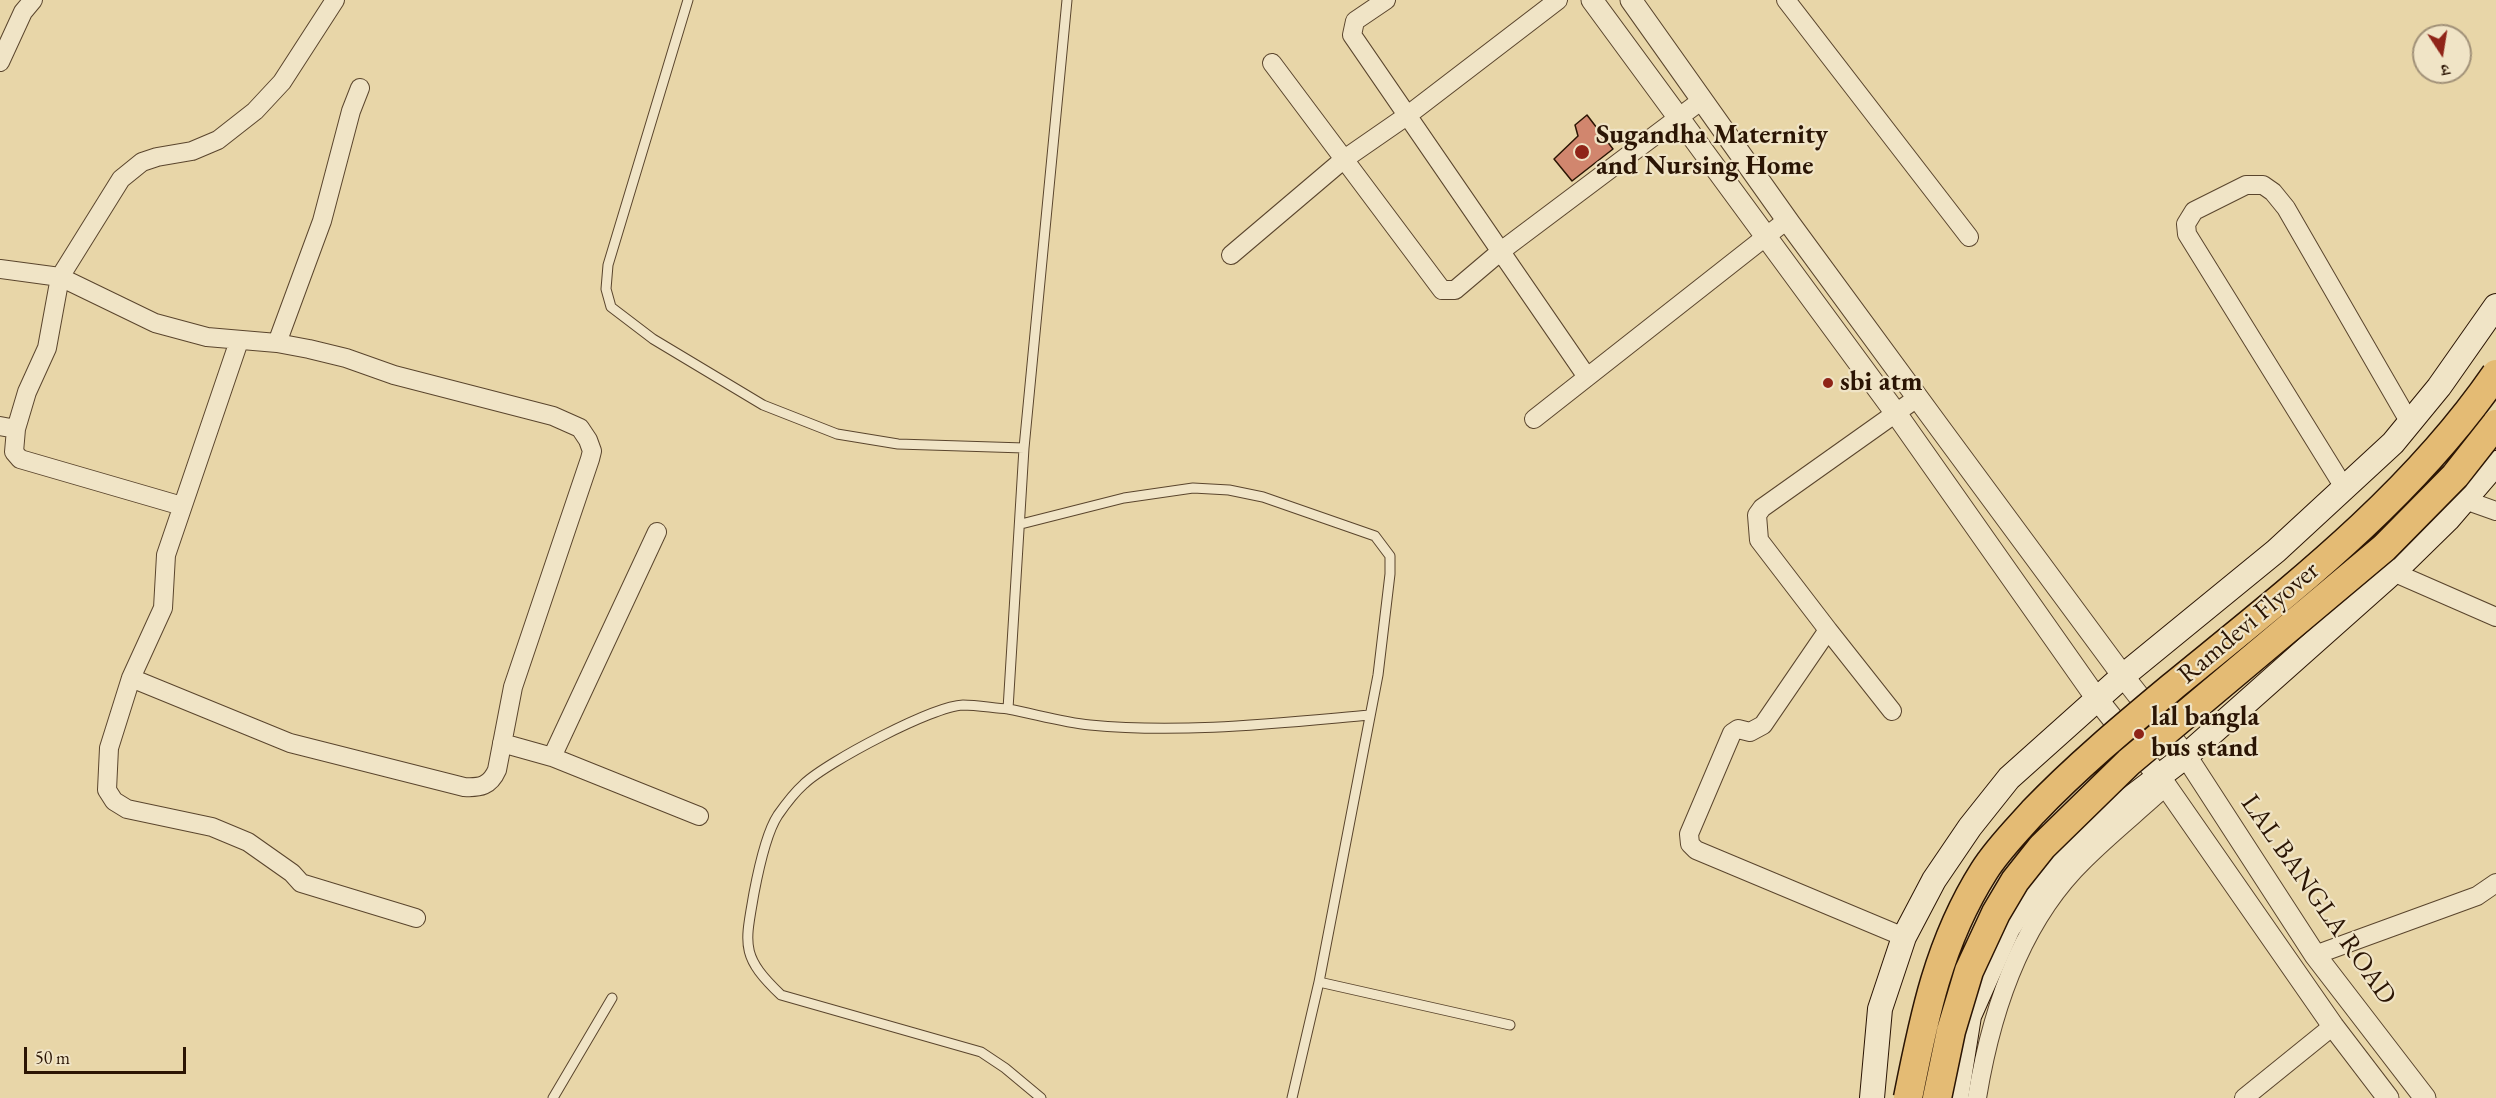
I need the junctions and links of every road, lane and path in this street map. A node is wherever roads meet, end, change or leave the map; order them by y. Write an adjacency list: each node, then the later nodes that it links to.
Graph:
1 (33, 0): 10 (street)
2 (335, 0): 23 (street)
3 (688, 0): 37 (lane)
4 (1067, 0): 37 (lane)
5 (1386, 0): 14 (street)
6 (1558, 0): 14 (street)
7 (1592, 0): 15 (street)
8 (1631, 0): 13 (street, LAL BANGLA ROAD)
9 (1786, 0): 19 (street)
10 (0, 62)
11 (1272, 63): 16 (street)
12 (360, 88): 27 (street)
13 (1702, 100): 15 (street); 17 (street, LAL BANGLA ROAD)
14 (1408, 116): 16 (street); 20 (street)
15 (1679, 119): 18 (street); 20 (street)
16 (1343, 160): 20 (street); 21 (street)
17 (1787, 220): 18 (street); 25 (street, LAL BANGLA ROAD)
18 (1767, 236): 28 (street); 30 (street)
19 (1970, 237)
20 (1500, 251): 30 (street)
21 (1231, 255)
22 (0, 269): 23 (street)
23 (60, 277): 26 (street); 36 (street)
24 (2496, 306): 34 (main road)
25 (1875, 340): 28 (street); 31 (street, LAL BANGLA ROAD)
26 (239, 341): 27 (street); 41 (street)
27 (277, 343): 56 (street)
28 (1854, 355): 32 (street)
29 (2496, 374): 73 (highway, Ramdevi Flyover, bridge)
30 (1587, 377): 33 (street)
31 (1917, 398): 32 (street); 45 (street, LAL BANGLA ROAD)
32 (1895, 412): 46 (street); 49 (street)
33 (1534, 419)
34 (2410, 423): 39 (main road); 39 (street)
35 (2496, 424): 74 (highway, Ramdevi Flyover, bridge)
36 (8, 428): 41 (street)
37 (1024, 448): 43 (lane)
38 (2496, 463): 40 (main road)
39 (2345, 489): 50 (main road)
40 (2465, 500): 42 (street); 47 (main road)
41 (182, 506): 51 (street)
42 (2496, 510)
43 (1021, 524): 53 (lane); 55 (lane)
44 (657, 532): 58 (street)
45 (2025, 543): 46 (street); 50 (street, LAL BANGLA ROAD)
46 (1998, 559): 52 (street)
47 (2393, 572): 48 (street); 57 (main road)
48 (2496, 617)
49 (1828, 630): 54 (street); 63 (street)
50 (2123, 676): 52 (main road); 57 (street, LAL BANGLA ROAD)
51 (131, 678): 56 (street); 62 (street)
52 (2097, 699): 59 (street); 63 (main road)
53 (1008, 710): 55 (lane); 70 (lane)
54 (1892, 711)
55 (1370, 715): 65 (lane)
56 (502, 743): 58 (street)
57 (2186, 756): 59 (main road); 64 (street, LAL BANGLA ROAD)
58 (552, 757): 60 (street)
59 (2162, 781): 68 (street); 75 (main road); 76 (street)
60 (699, 816)
61 (2496, 883): 64 (street)
62 (416, 918)
63 (1904, 937): 72 (main road)
64 (2315, 955): 79 (street, LAL BANGLA ROAD)
65 (1319, 982): 67 (lane); 71 (lane)
66 (612, 998): 69 (lane)
67 (1510, 1025)
68 (2333, 1026): 77 (street); 78 (street)
69 (553, 1098)
70 (1041, 1098)
71 (1292, 1098)
72 (1872, 1098)
73 (1908, 1098)
74 (1938, 1098)
75 (1956, 1098)
76 (1977, 1098)
77 (2244, 1098)
78 (2388, 1098)
79 (2425, 1098)

